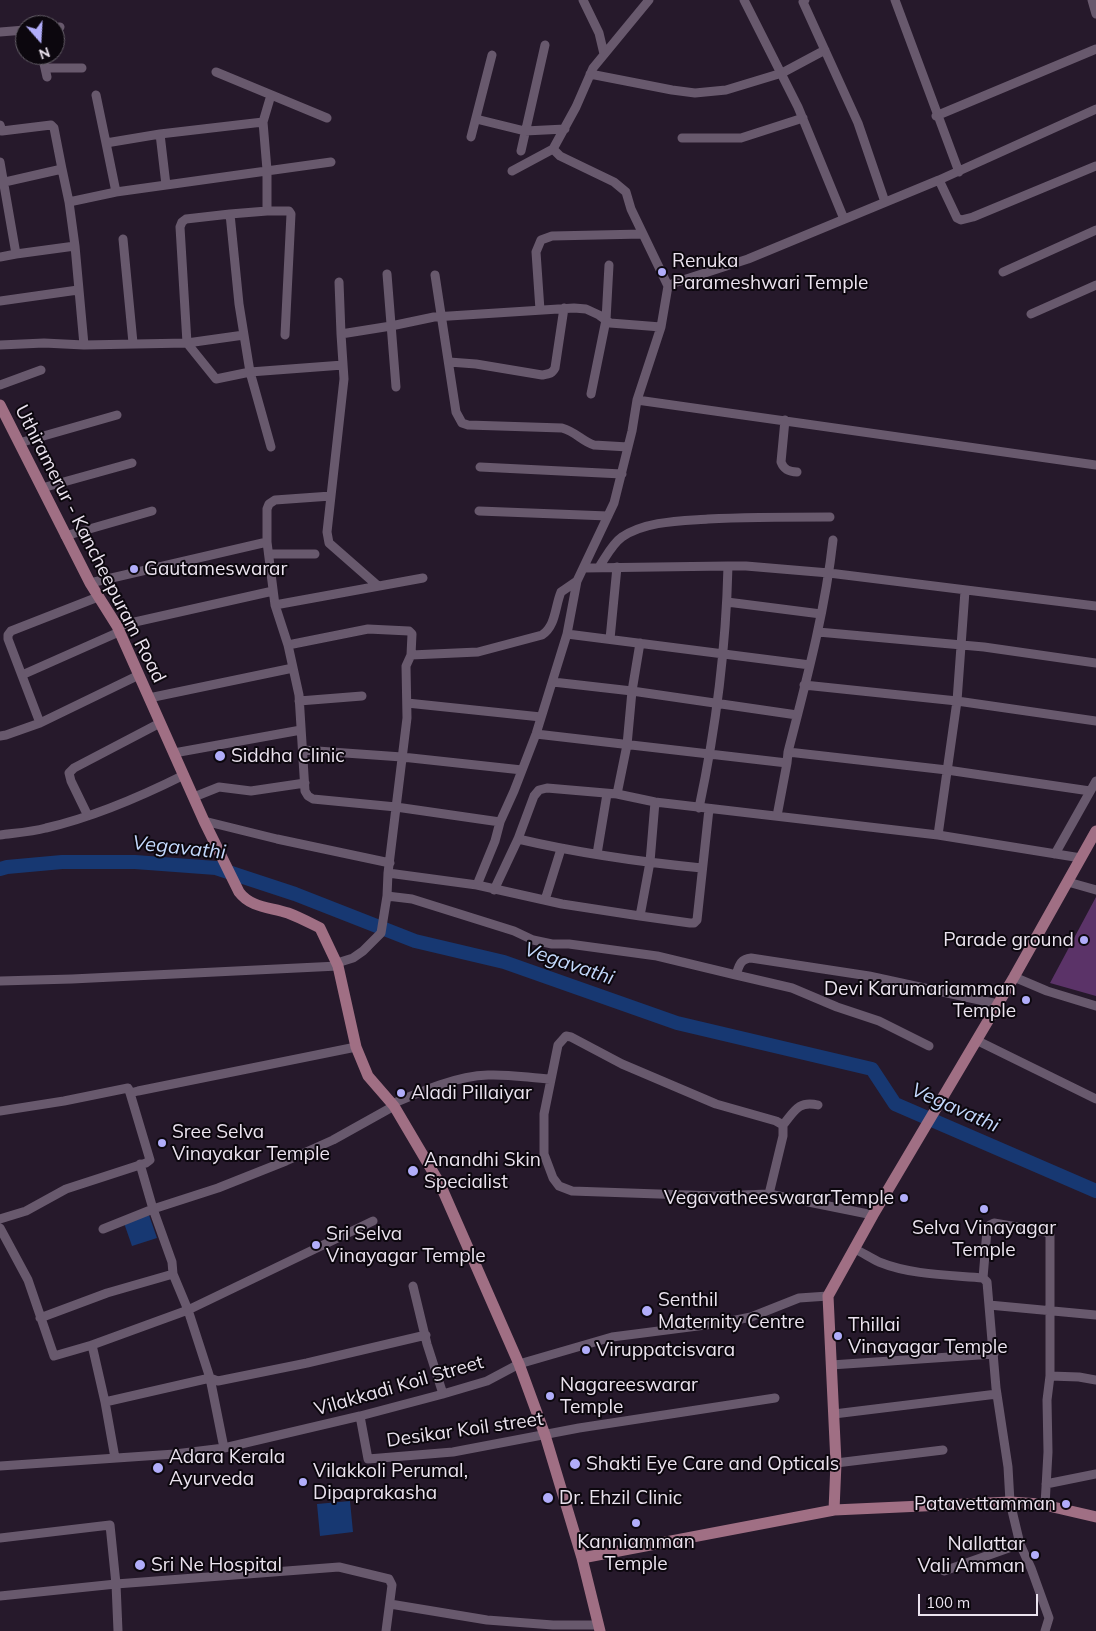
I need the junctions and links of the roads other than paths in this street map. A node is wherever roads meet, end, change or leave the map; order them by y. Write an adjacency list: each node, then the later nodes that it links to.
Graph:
1 (583, 0): 13 (street)
2 (649, 0): 13 (street)
3 (744, 0): 18 (street)
4 (894, 0): 23 (street)
5 (1092, 0): 7 (street)
6 (804, 1): 12 (street)
7 (1096, 14)
8 (15, 31): 9 (street)
9 (0, 32)
10 (545, 45): 30 (street)
11 (1096, 49): 23 (street)
12 (824, 50): 18 (street); 49 (street)
13 (604, 54): 19 (street)
14 (492, 55): 26 (street)
15 (44, 65): 16 (street)
16 (82, 68)
17 (216, 72): 21 (street)
18 (782, 73): 19 (street); 25 (street)
19 (590, 74): 28 (street)
20 (96, 95): 34 (street)
21 (271, 95): 24 (street); 27 (street)
22 (1096, 109): 43 (street)
23 (936, 116): 43 (street)
24 (327, 118)
25 (803, 118): 33 (street); 52 (street)
26 (476, 119): 30 (street); 32 (street)
27 (263, 122): 31 (street); 41 (street)
28 (565, 129): 30 (street); 35 (street)
29 (1, 130): 40 (street)
30 (525, 132): 36 (street)
31 (160, 134): 34 (street); 46 (street)
32 (471, 136)
33 (682, 138)
34 (106, 143): 47 (street)
35 (553, 149): 42 (street); 54 (street)
36 (521, 150)
37 (0, 162): 45 (street)
38 (331, 162): 41 (street)
39 (1096, 166): 44 (street)
40 (62, 169): 45 (street); 48 (street)
41 (266, 170): 46 (street); 50 (street)
42 (512, 171)
43 (958, 172): 44 (street)
44 (939, 180): 49 (street)
45 (2, 182): 57 (street)
46 (166, 185): 47 (street)
47 (116, 192): 48 (street)
48 (69, 202): 56 (street)
49 (885, 202): 52 (street)
50 (267, 211): 51 (street); 77 (street)
51 (230, 214): 76 (street); 79 (street)
52 (844, 219): 65 (street)
53 (1096, 230): 60 (street)
54 (643, 234): 65 (street); 69 (street)
55 (123, 239): 78 (street)
56 (75, 246): 57 (street); 66 (street)
57 (16, 254): 58 (street)
58 (0, 257)
59 (609, 265): 72 (street)
60 (1003, 272)
61 (387, 274): 73 (street)
62 (435, 275): 71 (street)
63 (339, 282): 75 (street)
64 (1096, 285): 70 (street)
65 (668, 286): 74 (street)
66 (78, 290): 67 (street); 81 (street)
67 (0, 301)
68 (564, 308): 69 (street); 72 (street); 82 (street)
69 (540, 310): 71 (street)
70 (1031, 314)
71 (440, 317): 73 (street); 82 (street)
72 (606, 320): 74 (street); 88 (street)
73 (391, 326): 75 (street); 87 (street)
74 (661, 327): 89 (street)
75 (341, 334): 83 (street)
76 (244, 335): 79 (street); 85 (street)
77 (285, 335)
78 (133, 343): 79 (street); 81 (street)
79 (187, 343): 85 (street)
80 (0, 345): 81 (street)
81 (84, 345)
82 (448, 362): 96 (street)
83 (343, 364): 85 (street); 103 (street)
84 (41, 370): 86 (street)
85 (250, 372): 95 (street)
86 (0, 385)
87 (396, 387)
88 (591, 394)
89 (637, 400): 92 (street); 96 (street)
90 (0, 405): 93 (main road, Uthiramerur - Kancheepuram Road)
91 (117, 416): 94 (street)
92 (785, 420): 98 (street); 100 (street)
93 (4, 423): 94 (main road, Uthiramerur - Kancheepuram Road)
94 (19, 442): 102 (main road, Uthiramerur - Kancheepuram Road)
95 (271, 447)
96 (628, 448): 101 (street)
97 (132, 463): 102 (street)
98 (1096, 465)
99 (480, 467): 101 (street)
100 (797, 472)
101 (622, 474): 106 (street)
102 (42, 488): 108 (main road, Uthiramerur - Kancheepuram Road)
103 (330, 496): 110 (street); 121 (street)
104 (152, 511): 108 (street)
105 (479, 511): 106 (street)
106 (608, 516): 116 (street)
107 (830, 517): 114 (street)
108 (65, 536): 120 (main road, Uthiramerur - Kancheepuram Road)
109 (833, 540): 117 (street)
110 (267, 542): 111 (street); 120 (street)
111 (269, 554): 112 (street); 122 (street)
112 (315, 554)
113 (728, 566): 115 (street); 117 (street); 125 (street)
114 (599, 567): 115 (street); 116 (street)
115 (617, 567): 132 (street)
116 (584, 568): 119 (street)
117 (829, 573): 123 (street); 128 (street)
118 (423, 578): 121 (street)
119 (577, 581): 131 (street); 136 (street)
120 (90, 583): 124 (main road, Uthiramerur - Kancheepuram Road)
121 (378, 586): 126 (street)
122 (273, 591): 126 (street); 129 (street)
123 (965, 591): 127 (street); 134 (street)
124 (98, 597): 129 (main road, Uthiramerur - Kancheepuram Road); 141 (street)
125 (727, 602): 128 (street); 137 (street)
126 (274, 604): 135 (street)
127 (1096, 606)
128 (821, 614): 130 (street)
129 (118, 629): 141 (street); 142 (main road, Uthiramerur - Kancheepuram Road)
130 (818, 632): 134 (street); 139 (street)
131 (567, 634): 132 (street); 143 (street)
132 (610, 639): 133 (street)
133 (640, 643): 137 (street); 145 (street)
134 (961, 644): 138 (street); 149 (street)
135 (288, 645): 136 (street); 140 (street)
136 (411, 654): 150 (street)
137 (724, 654): 139 (street); 151 (street)
138 (1096, 663)
139 (810, 665): 144 (street)
140 (293, 668): 147 (street); 148 (street)
141 (22, 675): 155 (street)
142 (139, 675): 147 (main road, Uthiramerur - Kancheepuram Road); 155 (street)
143 (552, 682): 145 (street); 153 (street)
144 (804, 685): 149 (street); 152 (street)
145 (632, 691): 151 (street); 160 (street)
146 (362, 696): 148 (street)
147 (149, 698): 156 (main road, Uthiramerur - Kancheepuram Road)
148 (299, 701): 157 (street)
149 (957, 701): 154 (street); 168 (street)
150 (408, 703): 153 (street); 165 (street)
151 (718, 703): 152 (street); 164 (street)
152 (798, 715): 162 (street)
153 (541, 717): 158 (street)
154 (1096, 720)
155 (40, 723): 159 (street)
156 (160, 723): 163 (main road, Uthiramerur - Kancheepuram Road); 180 (street)
157 (301, 730): 161 (street); 163 (street)
158 (536, 734): 160 (street); 167 (street)
159 (0, 736)
160 (627, 745): 164 (street); 174 (street)
161 (303, 750): 165 (street); 171 (street)
162 (788, 752): 166 (street); 168 (street)
163 (174, 754): 169 (main road, Uthiramerur - Kancheepuram Road)
164 (710, 754): 166 (street); 178 (street)
165 (402, 757): 167 (street); 177 (street)
166 (787, 763): 181 (street)
167 (522, 770): 183 (street)
168 (947, 770): 172 (street); 185 (street)
169 (184, 775): 175 (main road, Uthiramerur - Kancheepuram Road); 180 (street)
170 (1096, 781): 172 (street)
171 (305, 782): 175 (street); 177 (street)
172 (1090, 791): 190 (street)
173 (607, 794): 174 (street); 187 (street); 189 (street)
174 (617, 794): 176 (street)
175 (194, 797): 182 (main road, Uthiramerur - Kancheepuram Road)
176 (655, 802): 178 (street); 192 (street)
177 (396, 808): 183 (street); 193 (street)
178 (699, 808): 179 (street)
179 (709, 809): 181 (street); 194 (street)
180 (88, 816): 186 (street)
181 (776, 816): 185 (street)
182 (204, 820): 193 (street); 203 (main road, Uthiramerur - Kancheepuram Road)
183 (500, 822): 197 (street)
184 (1096, 831): 191 (main road)
185 (938, 835): 190 (street)
186 (0, 836)
187 (518, 839): 188 (street); 198 (street)
188 (562, 849): 189 (street); 201 (street)
189 (597, 854): 192 (street)
190 (1055, 854): 191 (street)
191 (1081, 858): 196 (main road)
192 (650, 862): 194 (street); 202 (street)
193 (390, 863): 195 (street)
194 (702, 868): 202 (street)
195 (388, 873): 197 (street); 200 (street)
196 (1068, 882): 199 (street); 205 (main road)
197 (477, 885): 198 (street)
198 (494, 890): 201 (street)
199 (1096, 890)
200 (386, 899): 203 (street); 204 (street)
201 (544, 900): 202 (street)
202 (640, 916)
203 (337, 964): 206 (street); 211 (main road, Uthiramerur - Kancheepuram Road)
204 (736, 976): 207 (street); 210 (street)
205 (1014, 977): 207 (main road); 208 (street)
206 (0, 981)
207 (998, 1004): 209 (main road)
208 (1096, 1006)
209 (976, 1040): 214 (street); 222 (main road)
210 (929, 1046)
211 (356, 1047): 213 (street); 215 (main road, Uthiramerur - Kancheepuram Road)
212 (550, 1080): 215 (street); 218 (street); 220 (street)
213 (130, 1093): 217 (street); 219 (street)
214 (1096, 1099)
215 (393, 1105): 221 (street); 240 (main road, Uthiramerur - Kancheepuram Road)
216 (818, 1105): 218 (street)
217 (0, 1111)
218 (783, 1125): 220 (street)
219 (140, 1164): 221 (street); 223 (street)
220 (769, 1194): 222 (street)
221 (153, 1209): 226 (street); 228 (street)
222 (873, 1215): 227 (main road)
223 (0, 1220)
224 (373, 1221): 233 (street)
225 (0, 1228): 236 (street)
226 (103, 1229)
227 (855, 1249): 229 (street); 231 (main road)
228 (173, 1274): 233 (street); 236 (street)
229 (983, 1278): 232 (street); 234 (street)
230 (413, 1286): 237 (street)
231 (828, 1296): 240 (street, Vilakkadi Koil Street); 241 (main road)
232 (989, 1305): 234 (street); 239 (street)
233 (188, 1310): 238 (street); 243 (street)
234 (1049, 1310): 235 (street); 242 (street)
235 (1096, 1315)
236 (40, 1318): 238 (street)
237 (426, 1335): 243 (street); 245 (street)
238 (92, 1345): 248 (street)
239 (994, 1354): 241 (street); 246 (street)
240 (519, 1364): 245 (street, Vilakkadi Koil Street); 251 (main road, Uthiramerur - Kancheepuram Road)
241 (832, 1365): 249 (main road)
242 (1050, 1376): 244 (street); 258 (street)
243 (210, 1378): 248 (street); 252 (street)
244 (1096, 1380)
245 (443, 1394): 250 (street, Vilakkadi Koil Street)
246 (997, 1394): 249 (street); 259 (street)
247 (775, 1398): 251 (street, Desikar Koil street)
248 (106, 1402): 254 (street)
249 (834, 1414): 255 (main road)
250 (360, 1416): 251 (street, Desikar Koil street); 252 (street, Vilakkadi Koil Street)
251 (545, 1436): 265 (main road, Uthiramerur - Kancheepuram Road)
252 (224, 1448): 254 (street, Vilakkadi Koil Street)
253 (944, 1450): 255 (street)
254 (115, 1458): 256 (street, Vilakkadi Koil Street)
255 (836, 1463): 261 (main road)
256 (0, 1466)
257 (1096, 1474): 258 (street)
258 (1046, 1484): 260 (street)
259 (1010, 1502): 260 (main road); 261 (main road); 264 (street)
260 (1045, 1505): 262 (main road)
261 (834, 1510): 265 (main road)
262 (1096, 1517)
263 (0, 1538): 267 (street)
264 (1020, 1544): 266 (street); 273 (street)
265 (582, 1558): 270 (main road, Uthiramerur - Kancheepuram Road)
266 (944, 1571)
267 (116, 1584): 268 (street); 269 (street); 271 (street)
268 (0, 1596)
269 (390, 1604): 270 (street); 272 (street)
270 (599, 1628)
271 (118, 1631)
272 (386, 1631)
273 (1045, 1631)

